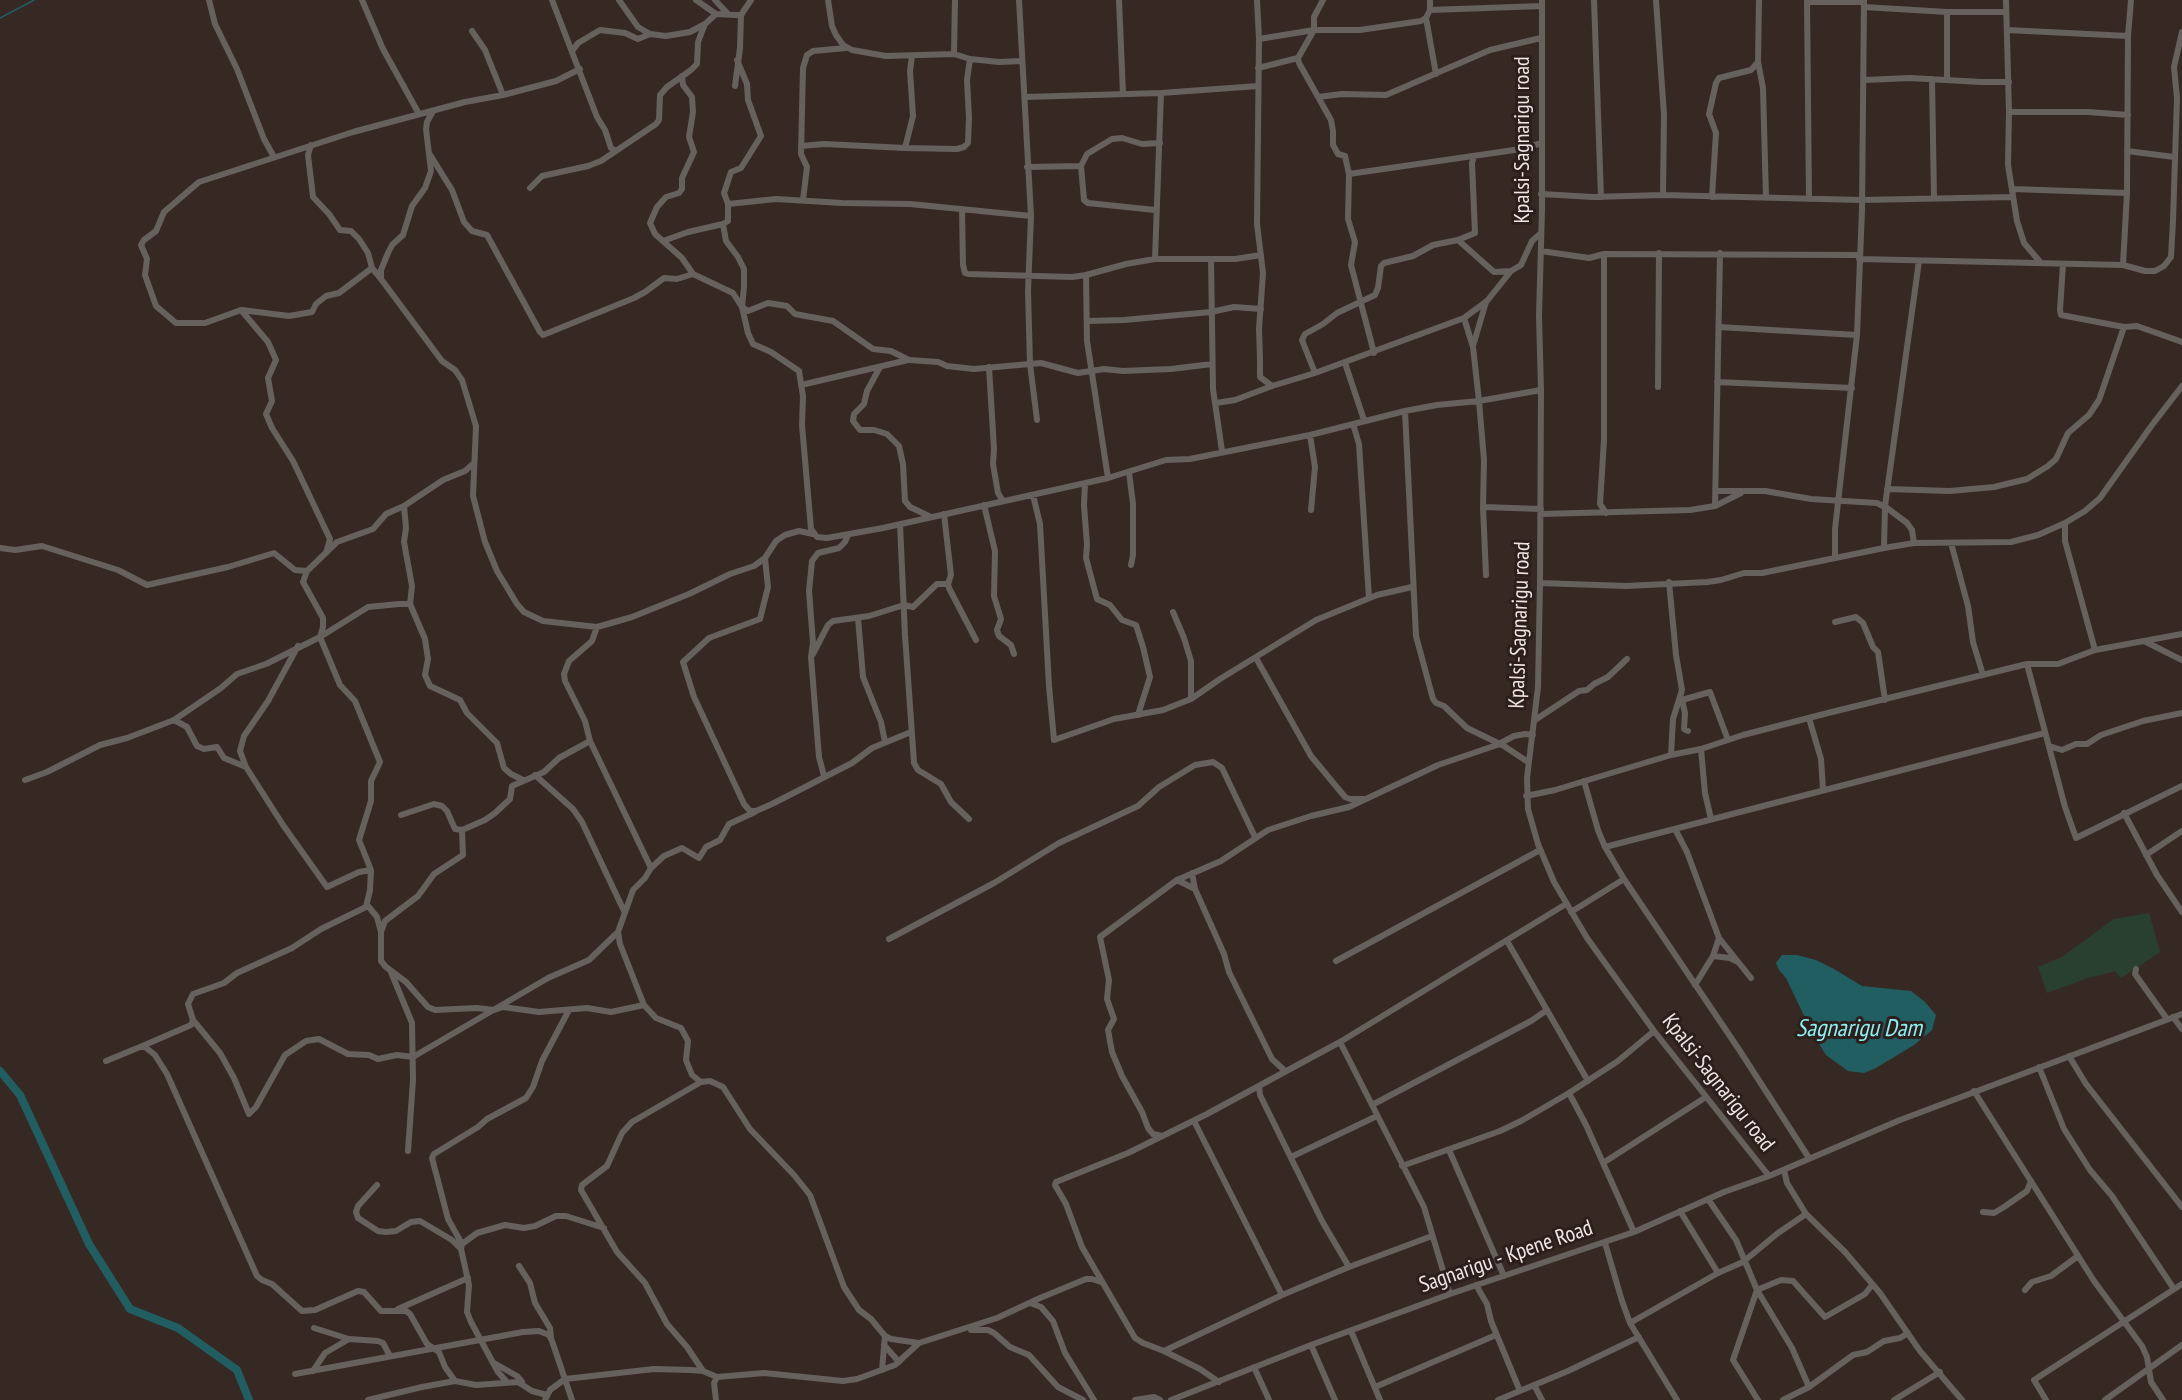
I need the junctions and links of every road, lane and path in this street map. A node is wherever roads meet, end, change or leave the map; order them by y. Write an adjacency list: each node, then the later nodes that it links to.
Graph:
1 (209, 0): 80 (street)
2 (362, 0): 67 (street)
3 (552, 0): 41 (street)
4 (620, 0): 35 (street)
5 (696, 0): 26 (street)
6 (715, 0): 27 (street)
7 (751, 0): 28 (street)
8 (828, 0): 40 (street)
9 (956, 0): 42 (street)
10 (1019, 0): 47 (street)
11 (1119, 0): 60 (street)
12 (1257, 0): 38 (street)
13 (1323, 0): 31 (street)
14 (1430, 0): 23 (street)
15 (1594, 0): 90 (street)
16 (1656, 0): 89 (street)
17 (1759, 0): 48 (street)
18 (2006, 0): 25 (street)
19 (2131, 0): 36 (street)
20 (1807, 1): 22 (street); 95 (street)
21 (1542, 3): 23 (street); 37 (street, Kpalsi-Sagnarigu road)
22 (1864, 3): 24 (street); 54 (street)
23 (1430, 10): 29 (street)
24 (1947, 12): 25 (street); 55 (street)
25 (2006, 12): 32 (street)
26 (716, 14): 27 (street); 30 (street)
27 (729, 15): 28 (street)
28 (741, 15): 46 (street)
29 (1426, 18): 31 (street); 51 (street)
30 (705, 24): 35 (street); 52 (street)
31 (1314, 30): 38 (street); 44 (street)
32 (2007, 30): 36 (street); 56 (street)
33 (472, 31): 61 (street)
34 (2182, 32): 39 (street)
35 (650, 34): 41 (street)
36 (2128, 36): 68 (street)
37 (1541, 38): 51 (street); 70 (street, Kpalsi-Sagnarigu road)
38 (1259, 39): 49 (street)
39 (2181, 43): 64 (street)
40 (846, 48): 43 (street); 72 (street)
41 (573, 50): 50 (street)
42 (954, 54): 43 (street); 45 (street)
43 (912, 56): 74 (street)
44 (1298, 58): 49 (street); 63 (street)
45 (970, 59): 47 (street); 74 (street)
46 (737, 60): 57 (street); 98 (street)
47 (1022, 61): 62 (street)
48 (1758, 62): 91 (street); 93 (street)
49 (1258, 68): 58 (street)
50 (580, 69): 61 (street); 76 (street)
51 (1436, 74): 63 (street)
52 (682, 76): 76 (street); 107 (street)
53 (1932, 79): 54 (street); 55 (street); 94 (street)
54 (1864, 80): 97 (street)
55 (1947, 80): 56 (street)
56 (2009, 82): 66 (street)
57 (735, 86)
58 (1258, 86): 59 (street); 112 (street)
59 (1161, 93): 60 (street); 69 (street)
60 (1123, 94): 62 (street)
61 (503, 95): 65 (street)
62 (1025, 97): 83 (street)
63 (1318, 97): 84 (street)
64 (2179, 98): 73 (street)
65 (435, 110): 67 (street); 78 (street)
66 (2009, 112): 68 (street); 86 (street)
67 (419, 114): 71 (street)
68 (2128, 115): 77 (street)
69 (1160, 143): 82 (street); 100 (street)
70 (1542, 143): 79 (street); 88 (street, Kpalsi-Sagnarigu road)
71 (311, 145): 80 (street); 120 (street)
72 (801, 146): 74 (street); 96 (street)
73 (2174, 147): 75 (street); 81 (street)
74 (905, 148)
75 (2182, 148)
76 (616, 151): 85 (street)
77 (2127, 151): 81 (street); 87 (street)
78 (429, 153): 122 (street); 125 (street)
79 (1474, 156): 84 (street); 106 (street)
80 (274, 157): 130 (street)
81 (2174, 157): 102 (street)
82 (1081, 166): 83 (street); 100 (street)
83 (1027, 167): 101 (street)
84 (1349, 174): 127 (street)
85 (530, 188)
86 (2012, 189): 87 (street); 92 (street)
87 (2127, 193): 119 (street)
88 (1541, 194): 90 (street); 105 (street, Kpalsi-Sagnarigu road)
89 (1664, 195): 90 (street); 91 (street)
90 (1601, 197)
91 (1712, 197): 93 (street)
92 (2013, 197): 94 (street); 117 (street)
93 (1766, 198): 95 (street)
94 (1934, 198): 97 (street)
95 (1809, 199): 97 (street)
96 (803, 200): 98 (street); 99 (street)
97 (1861, 200): 113 (street)
98 (728, 204): 103 (street)
99 (962, 209): 101 (street); 124 (street)
100 (1155, 210): 114 (street)
101 (1031, 216): 124 (street)
102 (2174, 221): 104 (street); 119 (street)
103 (723, 224): 107 (street); 128 (street)
104 (2182, 224)
105 (1541, 232): 108 (street, Kpalsi-Sagnarigu road); 121 (street)
106 (1458, 240): 121 (street); 127 (street)
107 (663, 241): 122 (street)
108 (1541, 251): 111 (street); 154 (street, Kpalsi-Sagnarigu road)
109 (1659, 253): 110 (street); 111 (street); 152 (street)
110 (1719, 253): 113 (street); 134 (street)
111 (1604, 254): 173 (street)
112 (1261, 255): 115 (street); 129 (street)
113 (1859, 257): 116 (street); 136 (street)
114 (1155, 259): 115 (street); 123 (street)
115 (1211, 260): 131 (street)
116 (1919, 261): 117 (street); 167 (street)
117 (2041, 263): 118 (street)
118 (2063, 264): 119 (street); 135 (street)
119 (2123, 265)
120 (372, 268): 125 (street); 130 (street)
121 (1511, 271): 126 (street)
122 (693, 274): 128 (street)
123 (1086, 275): 124 (street); 133 (street)
124 (1029, 276): 142 (street)
125 (381, 279): 163 (street)
126 (1487, 301): 132 (street); 138 (street)
127 (1361, 303): 139 (street); 147 (street)
128 (742, 308): 140 (street); 149 (street)
129 (1261, 309): 131 (street); 150 (street)
130 (242, 310): 193 (street)
131 (1211, 312): 133 (street); 143 (street)
132 (1464, 318): 138 (street); 139 (street)
133 (1088, 321): 146 (street)
134 (1719, 327): 136 (street); 148 (street)
135 (2124, 327): 137 (street); 167 (street)
136 (1857, 335): 153 (street)
137 (2182, 342)
138 (1473, 347): 155 (street)
139 (1374, 353): 141 (street)
140 (909, 360): 144 (street); 145 (street)
141 (1345, 363): 147 (street); 159 (street)
142 (1030, 364): 145 (street); 146 (street); 158 (street)
143 (1212, 364): 146 (street); 156 (street)
144 (880, 367): 149 (street); 184 (street)
145 (989, 367): 172 (street)
146 (1091, 372): 165 (street)
147 (1316, 373): 150 (street)
148 (1717, 381): 153 (street); 168 (street)
149 (801, 385): 187 (street)
150 (1272, 386): 156 (street)
151 (2182, 386): 185 (street)
152 (1658, 387)
153 (1852, 388): 171 (street)
154 (1541, 390): 155 (street); 180 (street, Kpalsi-Sagnarigu road)
155 (1479, 401): 157 (street); 178 (street)
156 (1216, 403): 162 (street)
157 (1405, 411): 159 (street); 202 (street)
158 (1037, 420)
159 (1364, 420): 160 (street)
160 (1353, 424): 161 (street); 203 (street)
161 (1310, 435): 162 (street); 179 (street)
162 (1221, 451): 164 (street)
163 (474, 463): 175 (street); 209 (street)
164 (1129, 472): 165 (street); 196 (street)
165 (1108, 478): 166 (street)
166 (1085, 483): 170 (street); 226 (street)
167 (1887, 489): 177 (street)
168 (1716, 491): 169 (street); 176 (street)
169 (1743, 492): 171 (street); 176 (street)
170 (1033, 495): 172 (street); 226 (street)
171 (1839, 500): 177 (street); 195 (street)
172 (1003, 501): 174 (street)
173 (1600, 504): 181 (street); 182 (street)
174 (984, 505): 183 (street); 216 (street)
175 (404, 506): 193 (street); 204 (street)
176 (1715, 506): 182 (street)
177 (1885, 506): 189 (street); 192 (street)
178 (1483, 507): 180 (street); 198 (street)
179 (1311, 510)
180 (1541, 511): 181 (street); 200 (street, Kpalsi-Sagnarigu road)
181 (1594, 512): 182 (street)
182 (1606, 513)
183 (944, 514): 184 (street); 201 (street)
184 (931, 517): 186 (street)
185 (2065, 523): 190 (street); 215 (street)
186 (900, 524): 188 (street); 205 (street)
187 (813, 534): 188 (street); 194 (street)
188 (848, 535): 217 (street)
189 (1914, 543): 190 (street); 192 (street)
190 (1951, 543): 222 (street)
191 (0, 548): 197 (street)
192 (1884, 548): 195 (street)
193 (326, 553): 197 (street)
194 (765, 558): 209 (street); 252 (street)
195 (1835, 558): 199 (street)
196 (1131, 565)
197 (307, 571): 211 (street)
198 (1486, 575)
199 (1670, 582): 200 (street); 240 (street)
200 (1540, 583): 229 (street, Kpalsi-Sagnarigu road)
201 (948, 584): 205 (street); 212 (street)
202 (1412, 587): 203 (street); 237 (street)
203 (1369, 598): 218 (street)
204 (410, 604): 211 (street); 246 (street)
205 (904, 605): 207 (street); 231 (street)
206 (1173, 612): 223 (street)
207 (858, 618): 217 (street); 236 (street)
208 (1835, 622): 224 (street)
209 (597, 627): 235 (street)
210 (2182, 634): 213 (street)
211 (320, 637): 214 (street); 265 (street)
212 (976, 640)
213 (2146, 642): 215 (street); 220 (street)
214 (298, 646): 228 (street); 242 (street)
215 (2095, 650): 221 (street)
216 (1014, 654)
217 (811, 657): 244 (street)
218 (1256, 658): 223 (street); 251 (street)
219 (1628, 659): 229 (street)
220 (2182, 660)
221 (2027, 664): 222 (street); 232 (street)
222 (1983, 675): 224 (street)
223 (1191, 699): 226 (street)
224 (1885, 700): 227 (street)
225 (2182, 713): 238 (street)
226 (1138, 714)
227 (1809, 718): 234 (street); 249 (street)
228 (174, 720): 242 (street); 245 (street)
229 (1535, 720): 233 (street, Kpalsi-Sagnarigu road)
230 (1688, 731): 234 (street)
231 (911, 732): 236 (street); 255 (street)
232 (2045, 733): 238 (street); 249 (street)
233 (1533, 735): 237 (street); 241 (street, Kpalsi-Sagnarigu road)
234 (1728, 740): 239 (street)
235 (590, 741): 243 (street); 264 (street)
236 (885, 742): 244 (street)
237 (1500, 744): 241 (street); 251 (street)
238 (2049, 746): 253 (street)
239 (1701, 749): 240 (street); 256 (street)
240 (1671, 755): 247 (street)
241 (1528, 762): 250 (street, Kpalsi-Sagnarigu road)
242 (246, 767): 265 (street)
243 (535, 775): 246 (street); 272 (street)
244 (824, 776): 252 (street)
245 (25, 780)
246 (523, 780): 258 (street)
247 (1584, 781): 250 (street); 261 (street)
248 (2182, 786): 253 (street)
249 (1823, 789): 256 (street)
250 (1526, 796): 262 (street, Kpalsi-Sagnarigu road)
251 (1367, 800): 260 (street)
252 (756, 811): 264 (street)
253 (2124, 813): 263 (street)
254 (401, 815): 258 (street)
255 (969, 819)
256 (1711, 819): 257 (street)
257 (1675, 829): 261 (street); 277 (street)
258 (462, 830): 275 (street)
259 (2182, 831): 263 (street)
260 (1255, 837): 266 (street); 278 (street)
261 (1605, 847): 267 (street)
262 (1540, 850): 270 (street, Kpalsi-Sagnarigu road); 281 (street)
263 (2146, 855): 274 (street)
264 (651, 868): 272 (street)
265 (370, 870): 271 (street)
266 (1192, 873): 268 (street); 269 (street)
267 (1624, 879): 273 (street); 286 (street)
268 (1177, 880): 269 (street); 312 (street)
269 (1195, 889): 302 (street)
270 (1566, 904): 273 (street, Kpalsi-Sagnarigu road); 279 (street)
271 (366, 907): 275 (street); 293 (street)
272 (624, 911): 276 (street)
273 (1571, 912): 295 (street, Kpalsi-Sagnarigu road)
274 (2182, 912)
275 (381, 932): 284 (street)
276 (618, 932): 287 (street); 288 (street)
277 (1719, 938): 280 (street); 282 (street)
278 (889, 939)
279 (1507, 941): 290 (street); 296 (street)
280 (1713, 956): 282 (street); 286 (street)
281 (1336, 961)
282 (1738, 963): 285 (street)
283 (2136, 969): 292 (street)
284 (391, 971): 288 (street); 299 (street)
285 (1751, 978)
286 (1695, 986): 316 (street)
287 (644, 1005): 289 (street); 304 (street)
288 (494, 1010): 289 (street); 299 (street)
289 (569, 1010): 332 (street)
290 (1547, 1010): 303 (street); 309 (street)
291 (2182, 1014): 292 (street, Sagnarigu - Kpene Road)
292 (2170, 1018): 294 (street); 298 (street, Sagnarigu - Kpene Road)
293 (193, 1020): 297 (street); 299 (street)
294 (2182, 1029)
295 (1654, 1031): 303 (street); 308 (street, Kpalsi-Sagnarigu road)
296 (1340, 1042): 302 (street); 309 (street)
297 (140, 1047): 300 (street); 350 (street)
298 (2069, 1056): 301 (street, Sagnarigu - Kpene Road); 324 (street)
299 (413, 1057): 314 (street)
300 (106, 1061)
301 (2039, 1067): 306 (street, Sagnarigu - Kpene Road); 344 (street)
302 (1285, 1071): 305 (street)
303 (1588, 1080): 307 (street)
304 (701, 1082): 328 (street); 358 (street)
305 (1259, 1086): 311 (street); 315 (street)
306 (1974, 1091): 316 (street, Sagnarigu - Kpene Road); 321 (street)
307 (1569, 1093): 313 (street); 317 (street)
308 (1706, 1097): 317 (street); 320 (street, Kpalsi-Sagnarigu road)
309 (1372, 1105): 310 (street)
310 (1377, 1116): 315 (street); 318 (street)
311 (1194, 1121): 312 (street); 348 (street)
312 (1162, 1136): 340 (street)
313 (1449, 1150): 318 (street); 338 (street)
314 (408, 1151)
315 (1291, 1157): 336 (street)
316 (1809, 1158): 319 (street, Sagnarigu - Kpene Road)
317 (1603, 1163): 329 (street)
318 (1402, 1166): 330 (street)
319 (1784, 1170): 320 (street, Sagnarigu - Kpene Road); 327 (street)
320 (1769, 1176): 323 (street, Sagnarigu - Kpene Road)
321 (2031, 1182): 326 (street); 333 (street)
322 (377, 1185): 332 (street)
323 (1708, 1199): 325 (street, Sagnarigu - Kpene Road); 334 (street)
324 (2182, 1207)
325 (1680, 1211): 329 (street, Sagnarigu - Kpene Road); 337 (street)
326 (1983, 1212)
327 (1806, 1214): 334 (street); 343 (street)
328 (604, 1228): 332 (street); 376 (street)
329 (1634, 1232): 331 (street, Sagnarigu - Kpene Road)
330 (1432, 1236): 336 (street); 347 (street)
331 (1605, 1243): 338 (street, Sagnarigu - Kpene Road); 352 (street)
332 (461, 1247): 339 (street)
333 (2078, 1256): 346 (street); 351 (street)
334 (1743, 1262): 337 (street); 345 (street)
335 (519, 1266): 362 (street)
336 (1349, 1267): 348 (street)
337 (1718, 1273): 352 (street)
338 (1503, 1276): 342 (street, Sagnarigu - Kpene Road)
339 (468, 1278): 350 (street); 361 (street)
340 (1101, 1282): 349 (street); 368 (street)
341 (2182, 1284): 344 (street)
342 (1476, 1285): 347 (street, Sagnarigu - Kpene Road); 357 (street)
343 (1872, 1286): 345 (street); 356 (street)
344 (2174, 1289): 351 (street)
345 (1757, 1290): 387 (street); 404 (street)
346 (2025, 1290)
347 (1450, 1294): 355 (street, Sagnarigu - Kpene Road)
348 (1282, 1295): 368 (street)
349 (1029, 1303): 354 (street); 394 (street)
350 (397, 1310): 367 (street)
351 (2124, 1321): 373 (street); 408 (street)
352 (1630, 1323): 359 (street)
353 (314, 1328): 360 (street)
354 (966, 1330): 363 (street); 393 (street)
355 (1351, 1330): 365 (street, Sagnarigu - Kpene Road); 386 (street)
356 (1908, 1333): 377 (street); 387 (street)
357 (1496, 1335): 386 (street); 388 (street)
358 (885, 1336): 363 (street); 364 (street)
359 (1639, 1338): 385 (street); 403 (street)
360 (349, 1339): 369 (street); 375 (street)
361 (482, 1340): 362 (street); 367 (street); 371 (street)
362 (552, 1341): 380 (street)
363 (919, 1343): 370 (street)
364 (884, 1345): 370 (street); 374 (street)
365 (1311, 1345): 372 (street, Sagnarigu - Kpene Road); 399 (street)
366 (2182, 1345): 373 (street)
367 (435, 1348): 369 (street); 381 (street)
368 (1164, 1350): 383 (street)
369 (390, 1356): 375 (street)
370 (899, 1362): 374 (street)
371 (493, 1363): 382 (street); 384 (street)
372 (1254, 1367): 383 (street, Sagnarigu - Kpene Road); 398 (street)
373 (2148, 1369): 409 (street); 410 (street)
374 (882, 1370): 379 (street)
375 (313, 1371): 378 (street)
376 (704, 1371): 379 (street); 380 (street)
377 (1940, 1372): 406 (street); 407 (street)
378 (295, 1374)
379 (717, 1377): 392 (street)
380 (565, 1379): 389 (street); 391 (street)
381 (455, 1381): 382 (street); 390 (street)
382 (506, 1381): 384 (street)
383 (1219, 1382): 397 (street, Sagnarigu - Kpene Road)
384 (522, 1384): 389 (street)
385 (1534, 1385): 388 (street); 402 (street)
386 (1375, 1387): 400 (street)
387 (1809, 1387): 405 (street)
388 (1520, 1391): 401 (street)
389 (546, 1397)
390 (368, 1400)
391 (572, 1400)
392 (716, 1400)
393 (1083, 1400)
394 (1094, 1400)
395 (1135, 1400): 396 (street)
396 (1160, 1400)
397 (1171, 1400)
398 (1269, 1400)
399 (1335, 1400)
400 (1380, 1400)
401 (1498, 1400)
402 (1542, 1400)
403 (1677, 1400)
404 (1758, 1400)
405 (1783, 1400)
406 (1894, 1400)
407 (1962, 1400)
408 (2046, 1400)
409 (2105, 1400)
410 (2163, 1400)

